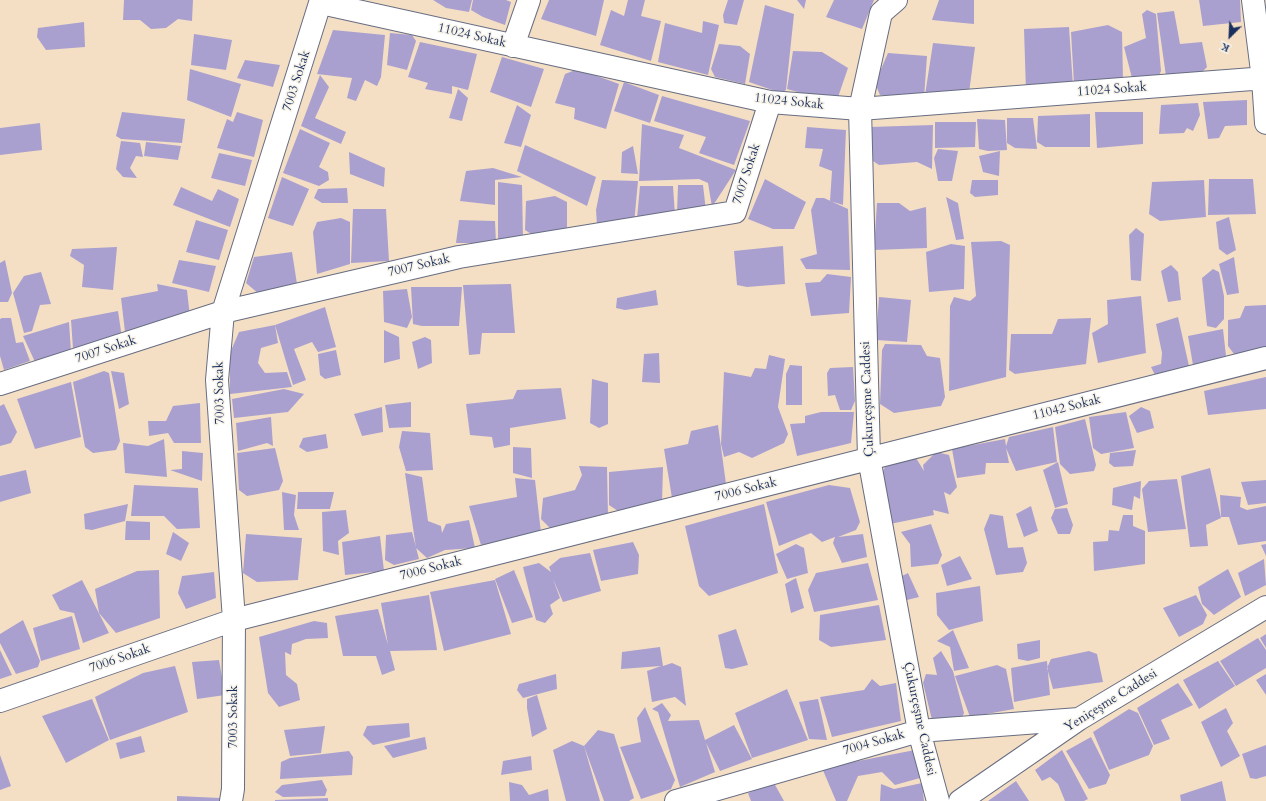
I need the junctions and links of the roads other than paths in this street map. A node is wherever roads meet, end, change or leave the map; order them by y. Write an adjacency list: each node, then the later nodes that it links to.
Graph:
1 (530, 0): 5 (street)
2 (896, 0): 8 (street, Çukurçeşme Caddesi)
3 (1253, 0): 6 (street)
4 (321, 1): 5 (street, 11024 Sokak); 10 (street, 7003 Sokak)
5 (513, 46): 7 (street, 11024 Sokak)
6 (1264, 79): 8 (street, 11024 Sokak); 9 (street)
7 (770, 102): 8 (street, 11024 Sokak); 10 (street, 7007 Sokak)
8 (860, 109): 13 (street, Çukurçeşme Caddesi)
9 (1266, 123)
10 (223, 312): 12 (street, 7007 Sokak); 15 (street, 7003 Sokak)
11 (1266, 358): 13 (street, 11042 Sokak)
12 (0, 384)
13 (869, 458): 15 (street, 7006 Sokak); 18 (street, Çukurçeşme Caddesi)
14 (1266, 607): 17 (street, Yeniçeşme Caddesi)
15 (234, 620): 16 (street, 7006 Sokak); 19 (street, 7003 Sokak)
16 (0, 701)
17 (1079, 719): 18 (street, 7004 Sokak); 22 (street, Yeniçeşme Caddesi)
18 (919, 731): 20 (street, 7004 Sokak); 21 (street, Çukurçeşme Caddesi)
19 (231, 801)
20 (676, 801)
21 (938, 801)
22 (960, 801)

